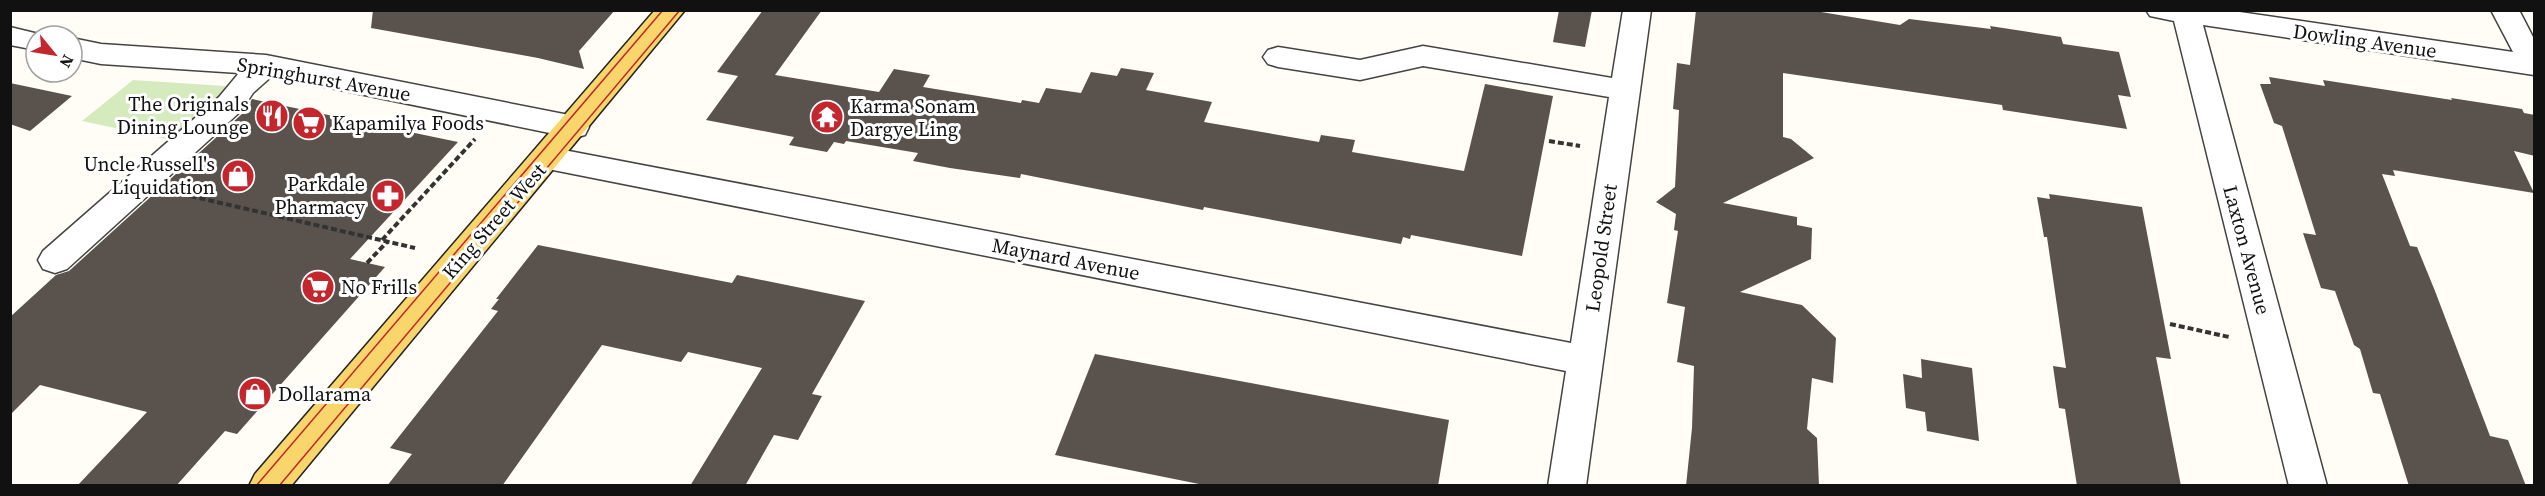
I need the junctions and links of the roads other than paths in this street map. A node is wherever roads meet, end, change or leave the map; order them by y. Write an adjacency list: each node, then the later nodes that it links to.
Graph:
1 (671, 10): 10 (main road, King Street West)
2 (1637, 10): 9 (street, Leopold Street)
3 (2505, 10): 8 (street)
4 (2173, 12): 8 (street, Dowling Avenue); 16 (street, Laxton Avenue)
5 (84, 50): 7 (street, Springhurst Avenue)
6 (1278, 57): 9 (street)
7 (266, 65): 10 (street, Springhurst Avenue); 12 (street)
8 (2535, 65)
9 (1624, 90): 13 (street, Leopold Street)
10 (574, 127): 11 (main road, King Street West)
11 (548, 158): 13 (street, Maynard Avenue); 14 (main road, King Street West)
12 (55, 260)
13 (1585, 360): 15 (street, Leopold Street)
14 (268, 486)
15 (1567, 486)
16 (2308, 486)

